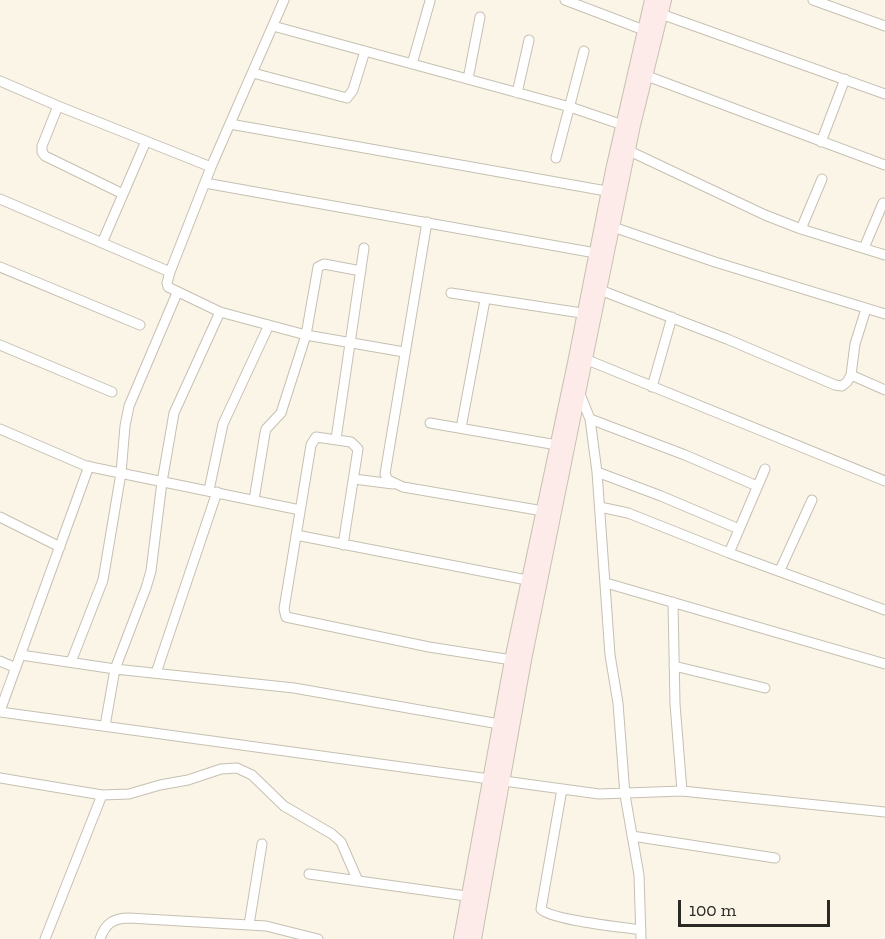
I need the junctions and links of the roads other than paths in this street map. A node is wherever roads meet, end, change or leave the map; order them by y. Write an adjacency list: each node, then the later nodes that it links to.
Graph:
1 (284, 0): 9 (street)
2 (565, 0): 11 (street)
3 (652, 0): 11 (main road)
4 (664, 0): 7 (main road)
5 (813, 0): 10 (street)
6 (430, 1): 15 (street)
7 (661, 14): 11 (main road); 19 (street)
8 (480, 17): 18 (street)
9 (273, 26): 13 (street); 16 (street)
10 (885, 26)
11 (651, 33): 17 (main road); 26 (main road)
12 (529, 40): 21 (street)
13 (365, 51): 15 (street); 16 (street)
14 (584, 51): 24 (street)
15 (412, 64): 18 (street)
16 (253, 73): 25 (street)
17 (646, 76): 28 (street); 29 (main road)
18 (468, 79): 21 (street)
19 (845, 79): 22 (street); 28 (street)
20 (0, 81): 23 (street)
21 (517, 93): 24 (street)
22 (885, 94)
23 (58, 106): 27 (street); 36 (street)
24 (570, 107): 26 (street); 30 (street)
25 (230, 124): 32 (street); 35 (street)
26 (622, 125): 29 (main road)
27 (146, 141): 32 (street); 36 (street)
28 (821, 142): 31 (street)
29 (623, 148): 35 (main road); 41 (street)
30 (556, 158)
31 (885, 165)
32 (211, 167): 34 (street)
33 (822, 179): 41 (street)
34 (205, 183): 39 (street); 49 (street)
35 (614, 193): 40 (main road); 45 (main road)
36 (123, 194): 42 (street)
37 (0, 199): 42 (street)
38 (883, 203): 44 (street)
39 (427, 222): 45 (street); 64 (street)
40 (613, 226): 45 (main road); 54 (street)
41 (801, 229): 44 (street)
42 (102, 243): 49 (street)
43 (364, 248): 48 (street)
44 (864, 248): 46 (street)
45 (601, 254): 50 (main road); 56 (main road)
46 (885, 255)
47 (0, 267): 59 (street)
48 (361, 271): 61 (street); 62 (street)
49 (170, 272): 51 (street)
50 (600, 290): 56 (main road); 58 (street)
51 (177, 293): 55 (street); 80 (street)
52 (451, 293): 53 (street)
53 (485, 300): 56 (street); 73 (street)
54 (866, 309): 57 (street); 66 (street)
55 (220, 312): 60 (street); 83 (street)
56 (589, 314): 65 (main road); 67 (main road)
57 (885, 314)
58 (672, 317): 66 (street); 68 (street)
59 (140, 325)
60 (269, 325): 61 (street); 86 (street)
61 (306, 335): 62 (street); 87 (street)
62 (349, 343): 64 (street); 75 (street)
63 (0, 345): 70 (street)
64 (404, 352): 84 (street)
65 (585, 359): 67 (main road); 68 (street)
66 (851, 375): 69 (street)
67 (575, 385): 71 (street); 76 (main road); 91 (main road)
68 (652, 387): 82 (street)
69 (885, 390)
70 (112, 392)
71 (590, 419): 79 (street); 85 (street)
72 (430, 423): 73 (street)
73 (461, 428): 76 (street)
74 (0, 429): 77 (street)
75 (336, 439): 81 (street); 90 (street)
76 (557, 445): 91 (main road)
77 (89, 466): 80 (street); 96 (street)
78 (765, 469): 85 (street)
79 (597, 472): 89 (street); 93 (street)
80 (121, 473): 83 (street); 107 (street)
81 (354, 479): 84 (street); 95 (street)
82 (885, 480)
83 (162, 482): 86 (street); 111 (street)
84 (394, 484): 91 (street)
85 (758, 486): 93 (street)
86 (213, 491): 87 (street); 112 (street)
87 (254, 500): 90 (street)
88 (812, 500): 98 (street)
89 (600, 507): 97 (street); 100 (street)
90 (300, 510): 94 (street)
91 (549, 512): 99 (main road)
92 (0, 517): 96 (street)
93 (740, 529): 97 (street)
94 (296, 535): 95 (street); 105 (street)
95 (343, 544): 99 (street)
96 (60, 547): 104 (street)
97 (729, 553): 98 (street)
98 (780, 570): 103 (street)
99 (534, 581): 105 (main road); 116 (main road)
100 (606, 583): 102 (street); 122 (street)
101 (885, 598): 103 (street)
102 (673, 602): 108 (street); 109 (street)
103 (883, 609)
104 (21, 655): 107 (street); 110 (street)
105 (512, 660): 116 (main road)
106 (0, 661): 110 (street)
107 (71, 662): 111 (street)
108 (885, 664)
109 (674, 666): 113 (street); 120 (street)
110 (16, 668): 114 (street)
111 (115, 669): 112 (street); 115 (street)
112 (156, 673): 116 (street)
113 (765, 688)
114 (0, 712): 115 (street)
115 (105, 726): 118 (street)
116 (506, 726): 118 (main road)
117 (0, 778): 121 (street)
118 (497, 781): 119 (street); 129 (main road)
119 (561, 789): 122 (street); 131 (street)
120 (682, 791): 122 (street); 123 (street)
121 (102, 795): 128 (street); 133 (street)
122 (625, 795): 124 (street)
123 (885, 812)
124 (632, 836): 126 (street); 131 (street)
125 (262, 844): 130 (street)
126 (775, 858)
127 (309, 874): 128 (street)
128 (358, 881): 129 (street)
129 (475, 898): 136 (main road); 137 (main road)
130 (249, 925): 132 (street); 134 (street)
131 (641, 934)
132 (294, 936): 135 (street)
133 (45, 939)
134 (100, 939)
135 (318, 939)
136 (461, 939)
137 (474, 939)

